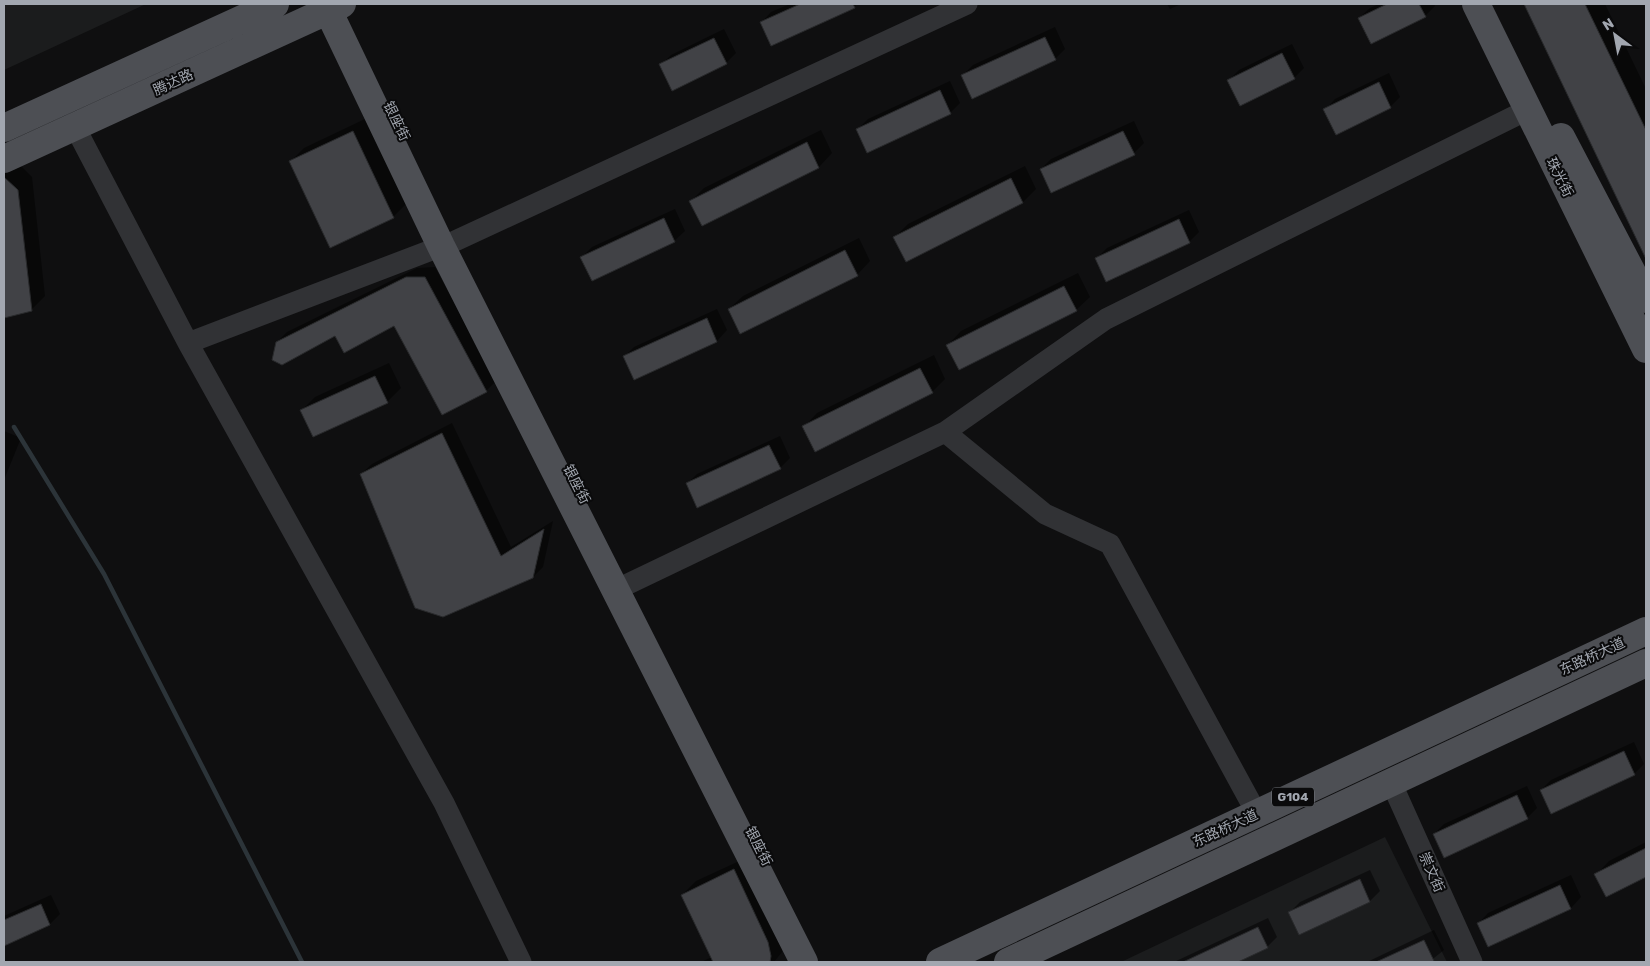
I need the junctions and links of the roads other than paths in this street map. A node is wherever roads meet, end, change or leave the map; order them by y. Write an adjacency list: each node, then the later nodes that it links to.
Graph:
1 (275, 4): 8 (main road, 腾达路)
2 (966, 4): 10 (street)
3 (1476, 4): 6 (main road, 珠光街)
4 (1496, 4): 11 (main road, 珠光街)
5 (336, 5): 7 (main road, 腾达路); 10 (main road)
6 (1526, 110): 13 (main road, 珠光街); 14 (street)
7 (75, 127): 9 (main road, 腾达路); 12 (street)
8 (4, 128)
9 (4, 159)
10 (448, 243): 12 (street); 15 (main road, 银座街); 21 (main road)
11 (1646, 300)
12 (188, 343): 20 (street)
13 (1646, 349)
14 (945, 432): 15 (street); 19 (street)
15 (628, 584): 22 (main road, 银座街)
16 (1646, 631): 19 (main road, 东路桥大道 / G104)
17 (1646, 662): 18 (main road, 东路桥大道 / G104)
18 (1391, 782): 24 (main road, 东路桥大道 / G104); 25 (street, 崇文街)
19 (1257, 814): 23 (main road, 东路桥大道 / G104)
20 (521, 962)
21 (804, 962)
22 (817, 962)
23 (940, 962)
24 (1008, 962)
25 (1472, 962)

